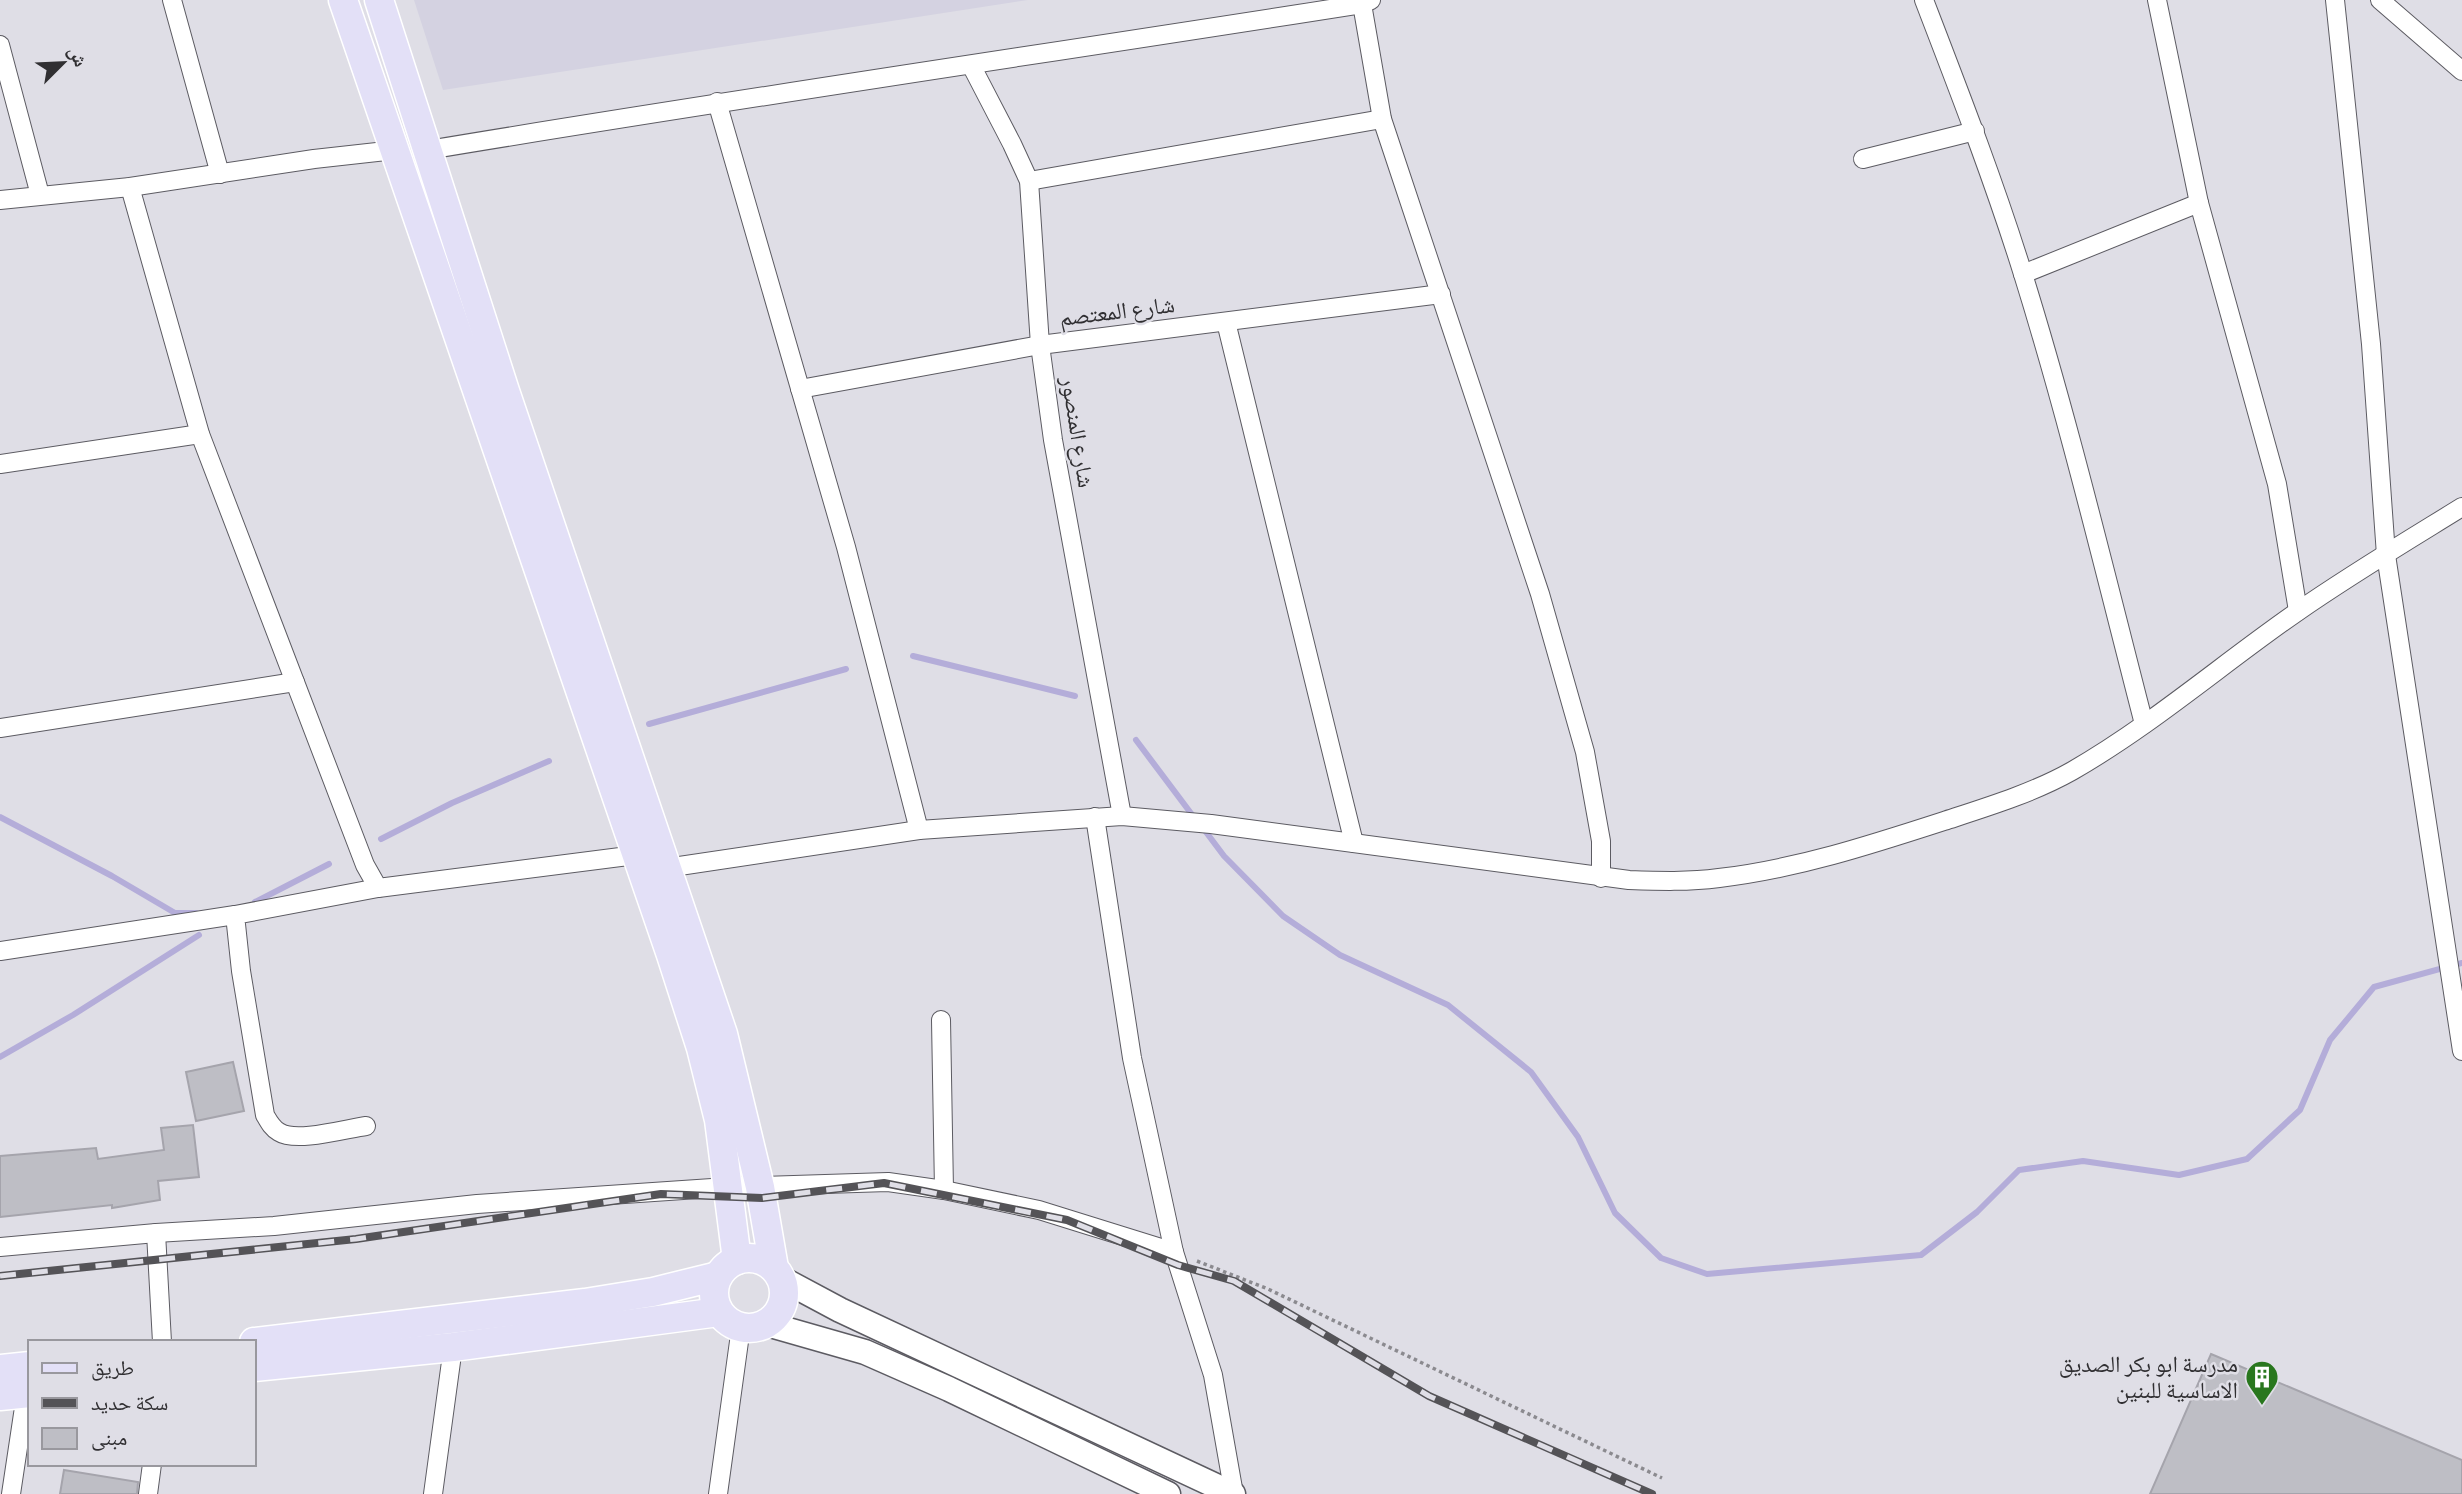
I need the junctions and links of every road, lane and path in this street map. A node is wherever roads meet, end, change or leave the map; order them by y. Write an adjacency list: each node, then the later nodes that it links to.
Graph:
1 (172, 0): 18 (street)
2 (343, 0): 15 (main road)
3 (379, 0): 16 (main road)
4 (1924, 0): 14 (street)
5 (2157, 0): 23 (street)
6 (2335, 0): 32 (street)
7 (2380, 0): 11 (street)
8 (1367, 2): 10 (street); 13 (street)
9 (0, 45): 21 (street)
10 (971, 65): 12 (street); 19 (street, شارع المنصور)
11 (2462, 71)
12 (717, 102): 16 (street); 28 (street)
13 (1382, 119): 19 (street); 25 (street)
14 (1975, 131): 17 (street); 24 (street)
15 (395, 150): 18 (street); 41 (main road)
16 (428, 150): 42 (main road)
17 (1863, 159)
18 (220, 174): 20 (street)
19 (1029, 181): 27 (street, شارع المنصور)
20 (130, 187): 21 (street); 29 (street)
21 (40, 195): 22 (street)
22 (0, 200)
23 (2199, 203): 24 (street); 33 (street)
24 (2023, 274): 35 (street)
25 (1441, 294): 26 (street, شارع المعتصم); 43 (street)
26 (1226, 322): 27 (street, شارع المعتصم); 40 (street)
27 (1040, 345): 28 (street, شارع المعتصم); 37 (street, شارع المنصور)
28 (800, 388): 39 (street)
29 (200, 434): 30 (street); 34 (street)
30 (0, 464)
31 (2462, 507): 32 (street)
32 (2386, 555): 33 (street); 48 (street)
33 (2298, 611): 35 (street)
34 (295, 682): 36 (street); 44 (street)
35 (2144, 724): 43 (street)
36 (0, 728)
37 (1122, 816): 38 (street); 40 (street)
38 (1095, 817): 39 (street); 55 (street)
39 (919, 830): 42 (street)
40 (1354, 843): 43 (street)
41 (636, 855): 44 (street); 50 (main road)
42 (666, 867): 51 (main road)
43 (1601, 878)
44 (377, 888): 45 (street)
45 (235, 915): 46 (street); 49 (street)
46 (0, 951)
47 (941, 1020): 52 (street)
48 (2462, 1051)
49 (366, 1126)
50 (727, 1187): 51 (street); 53 (street); 56 (main road)
51 (760, 1187): 52 (street); 57 (main road)
52 (944, 1190): 55 (street)
53 (156, 1233): 54 (street); 59 (street)
54 (0, 1247)
55 (1174, 1252): 67 (path); 73 (street)
56 (727, 1268): 57 (main road); 58 (main road); 60 (main road)
57 (778, 1274): 58 (main road); 73 (main road)
58 (742, 1321): 61 (main road); 71 (street); 72 (main road)
59 (162, 1340)
60 (256, 1342)
61 (453, 1347): 63 (main road); 70 (street)
62 (28, 1366): 64 (main road)
63 (256, 1367)
64 (0, 1369)
65 (18, 1394): 68 (street)
66 (152, 1466): 69 (street)
67 (1662, 1478)
68 (11, 1494)
69 (148, 1494)
70 (433, 1494)
71 (718, 1494)
72 (1168, 1494)
73 (1233, 1494)

